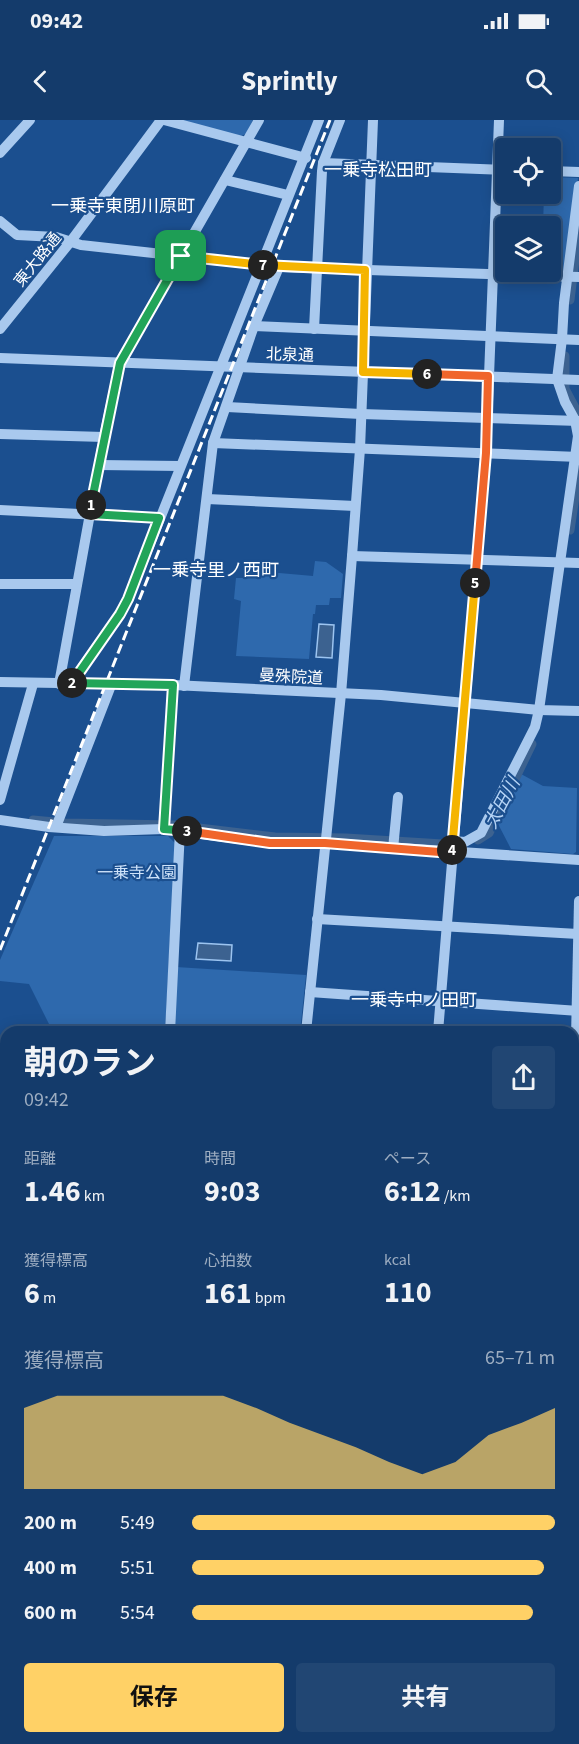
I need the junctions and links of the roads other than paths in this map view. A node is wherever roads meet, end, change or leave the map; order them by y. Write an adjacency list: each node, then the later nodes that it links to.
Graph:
1 (30, 120): 10 (street)
2 (163, 120): 9 (street); 22 (street, 東大路通)
3 (259, 120): 9 (street)
4 (319, 120): 11 (street)
5 (340, 120): 12 (street)
6 (373, 120): 13 (street)
7 (499, 120): 8 (street)
8 (500, 138)
9 (247, 142): 11 (street); 17 (street)
10 (0, 153)
11 (306, 158): 19 (street)
12 (323, 163): 13 (street); 26 (street)
13 (371, 165): 14 (street); 27 (street)
14 (495, 169)
15 (561, 171): 16 (street)
16 (579, 172)
17 (225, 180): 19 (street); 23 (street)
18 (579, 186): 29 (street)
19 (288, 195): 24 (street)
20 (498, 204): 28 (street)
21 (0, 221): 22 (street)
22 (71, 241): 23 (street); 31 (street, 東大路通)
23 (181, 256): 24 (street); 38 (street)
24 (262, 265): 25 (street); 39 (street)
25 (279, 267): 26 (street); 30 (street)
26 (317, 268): 27 (street); 32 (street)
27 (365, 270): 28 (street); 33 (street)
28 (492, 274): 29 (street); 34 (street)
29 (574, 277): 35 (street)
30 (254, 326): 32 (street); 40 (street)
31 (0, 329)
32 (314, 329): 33 (street)
33 (364, 331): 34 (street); 41 (street)
34 (490, 336): 35 (street); 42 (street)
35 (562, 339): 36 (street); 43 (street)
36 (579, 340)
37 (0, 358): 38 (street, 北泉通)
38 (120, 363): 39 (street, 北泉通); 49 (street)
39 (221, 366): 40 (street, 北泉通); 55 (street)
40 (242, 367): 41 (street, 北泉通); 44 (street)
41 (363, 372): 42 (street, 北泉通); 45 (street)
42 (488, 376): 43 (street, 北泉通); 46 (street)
43 (566, 379): 47 (street)
44 (227, 407): 45 (street); 50 (street)
45 (361, 414): 46 (street); 51 (street)
46 (487, 418): 47 (street); 52 (street)
47 (578, 420): 53 (street)
48 (0, 434): 49 (street)
49 (104, 437): 54 (street)
50 (213, 443): 51 (street); 56 (street)
51 (360, 450): 52 (street); 57 (street)
52 (486, 453): 53 (street); 62 (street)
53 (577, 457): 63 (street)
54 (99, 465): 55 (street); 59 (street)
55 (180, 466): 60 (street)
56 (207, 499): 57 (street); 71 (street)
57 (355, 506): 61 (street)
58 (0, 510): 59 (street)
59 (90, 514): 60 (street); 65 (street)
60 (159, 518): 67 (street)
61 (352, 556): 62 (street); 72 (street)
62 (476, 560): 63 (street); 73 (street)
63 (567, 563): 74 (street)
64 (0, 584): 65 (street)
65 (77, 584): 70 (street)
66 (0, 682): 69 (street, 曼殊院道)
67 (71, 683): 68 (street, 曼殊院道); 70 (street, 曼殊院道)
68 (112, 683): 71 (street, 曼殊院道); 79 (street)
69 (33, 684): 70 (street, 曼殊院道); 77 (street)
70 (59, 684)
71 (179, 685): 72 (street, 曼殊院道); 80 (street)
72 (341, 694): 73 (street, 曼殊院道); 82 (street)
73 (465, 704): 74 (street, 曼殊院道); 84 (street)
74 (542, 710): 75 (street, 曼殊院道); 84 (street)
75 (579, 711)
76 (398, 797): 83 (street)
77 (0, 800)
78 (0, 820): 79 (street)
79 (57, 823): 80 (street)
80 (164, 826): 81 (street)
81 (180, 830): 82 (street); 93 (street)
82 (326, 839): 83 (street); 87 (street)
83 (394, 844): 84 (street)
84 (452, 846): 85 (street); 88 (street)
85 (579, 860)
86 (579, 901): 89 (street)
87 (317, 919): 88 (street); 90 (street)
88 (447, 927): 89 (street); 91 (street)
89 (578, 934): 92 (street)
90 (310, 992): 91 (street); 94 (street)
91 (440, 1001): 92 (street); 95 (street)
92 (577, 1011): 96 (street)
93 (170, 1026)
94 (307, 1026)
95 (438, 1026)
96 (576, 1026)

